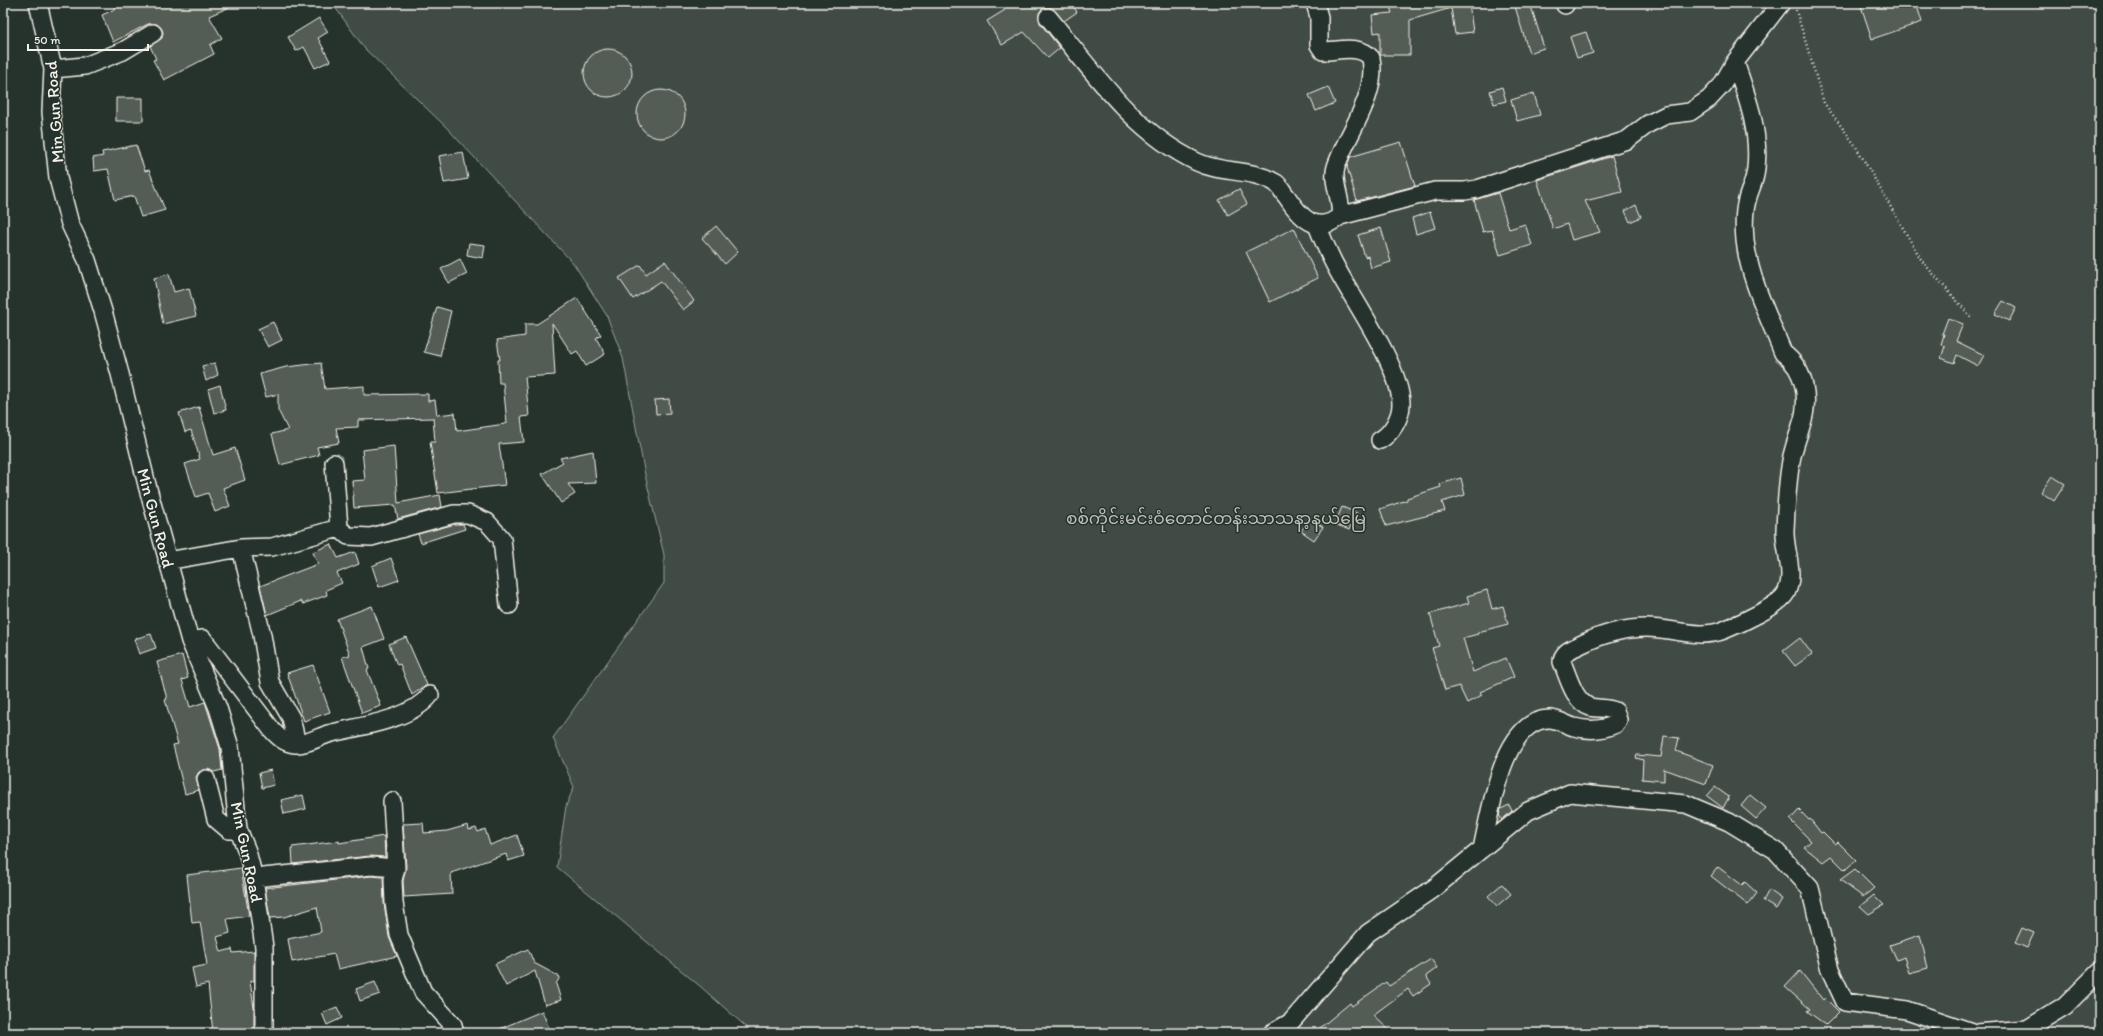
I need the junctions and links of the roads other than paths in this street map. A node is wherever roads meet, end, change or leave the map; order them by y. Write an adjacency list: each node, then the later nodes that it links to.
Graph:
1 (38, 3): 7 (street, Min Gun Road)
2 (1315, 3): 8 (street)
3 (1781, 3): 6 (street)
4 (1048, 17): 9 (street)
5 (153, 33): 7 (street)
6 (1735, 62): 8 (street); 22 (street)
7 (53, 69): 14 (street, Min Gun Road)
8 (1340, 216): 9 (street)
9 (1317, 225): 10 (street)
10 (1380, 440)
11 (334, 463): 12 (street)
12 (339, 528): 13 (street); 15 (street)
13 (240, 548): 14 (street); 18 (street)
14 (167, 561): 16 (street, Min Gun Road)
15 (509, 605)
16 (190, 641): 18 (street); 21 (street, Min Gun Road)
17 (430, 695): 18 (street)
18 (297, 744)
19 (206, 779): 21 (street)
20 (392, 801): 23 (street)
21 (238, 829): 24 (street, Min Gun Road)
22 (1482, 849): 28 (street); 29 (street)
23 (396, 868): 24 (street); 27 (street)
24 (254, 878): 26 (street, Min Gun Road)
25 (2100, 971): 29 (street)
26 (264, 1033)
27 (455, 1033)
28 (1272, 1033)
29 (1975, 1033)

